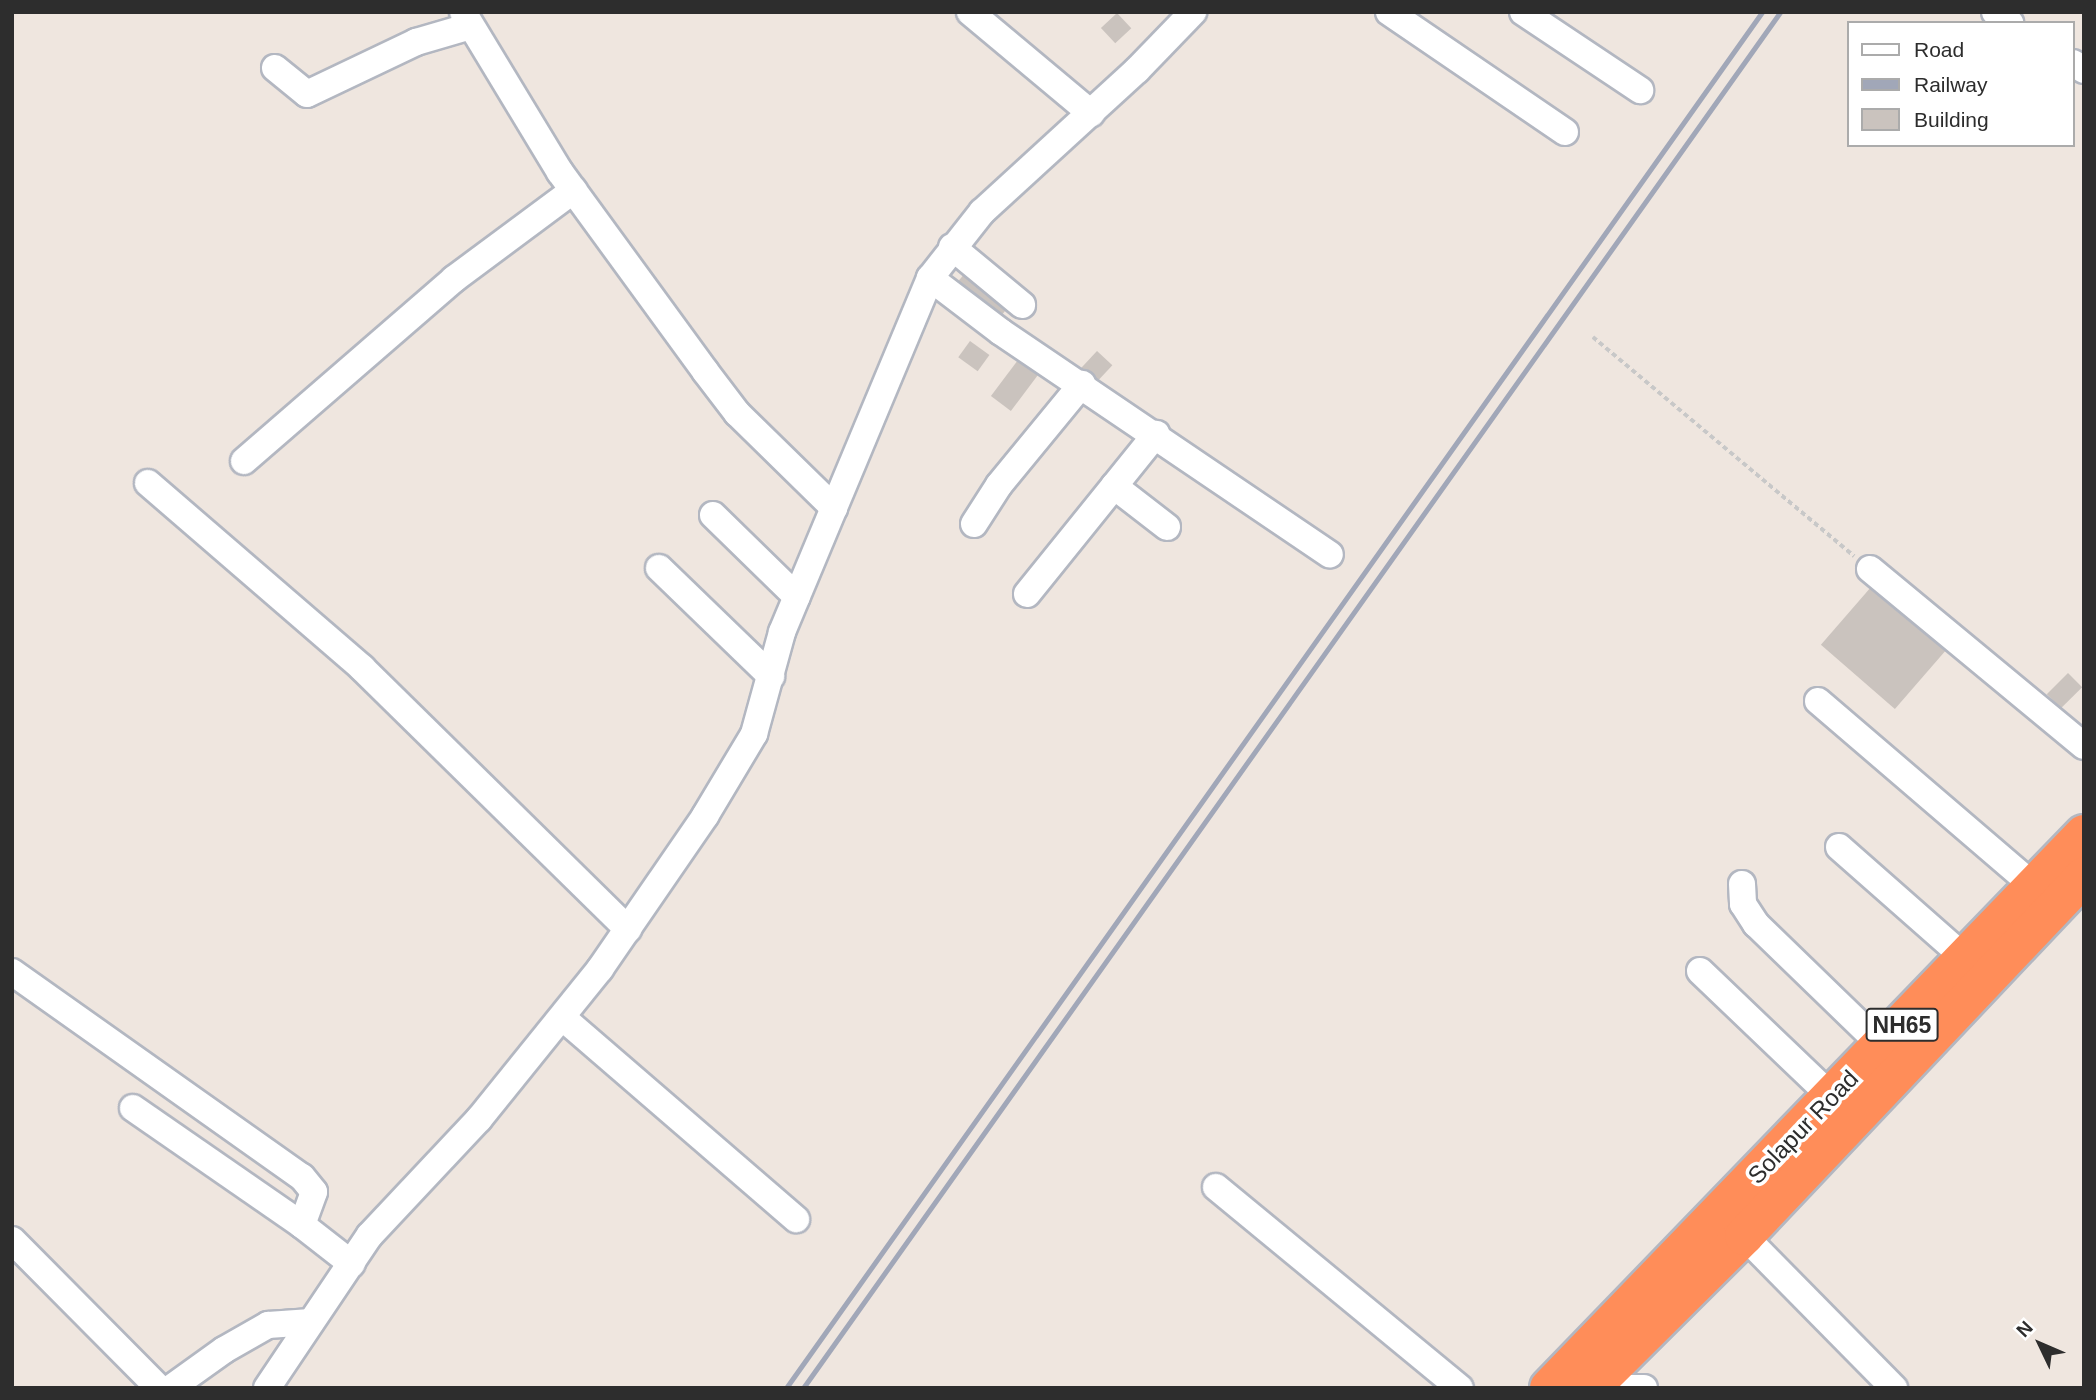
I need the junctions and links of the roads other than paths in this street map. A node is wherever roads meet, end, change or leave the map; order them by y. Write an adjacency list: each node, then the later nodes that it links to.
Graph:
1 (970, 12): 8 (street)
2 (1389, 12): 9 (street)
3 (1523, 12): 7 (street)
4 (1182, 16): 8 (street)
5 (467, 19): 6 (street); 10 (street)
6 (275, 68)
7 (1640, 90)
8 (1091, 113): 11 (street)
9 (1565, 132)
10 (574, 190): 16 (street); 19 (street)
11 (952, 247): 12 (street); 13 (street)
12 (930, 278): 14 (street); 19 (street)
13 (1022, 305)
14 (1082, 383): 15 (street); 21 (street)
15 (1156, 434): 18 (street); 23 (street)
16 (244, 461)
17 (148, 483): 36 (street)
18 (1114, 486): 22 (street); 26 (street)
19 (834, 508): 27 (street)
20 (713, 515): 27 (street)
21 (974, 524)
22 (1167, 527)
23 (1330, 555)
24 (659, 568): 28 (street)
25 (1870, 569): 30 (street)
26 (1027, 594)
27 (797, 597): 28 (street)
28 (771, 676): 36 (street)
29 (1818, 701): 35 (street)
30 (2084, 746)
31 (2084, 834): 35 (highway, Solapur Road / NH65)
32 (1839, 847): 37 (street)
33 (2084, 876): 47 (highway, Solapur Road / NH65)
34 (1742, 884): 41 (street)
35 (2034, 886): 37 (highway, Solapur Road / NH65)
36 (628, 929): 40 (street)
37 (1965, 958): 41 (highway, Solapur Road / NH65)
38 (1700, 971): 42 (street)
39 (12, 972): 46 (street)
40 (563, 1018): 45 (street); 49 (street)
41 (1882, 1045): 42 (highway, Solapur Road / NH65)
42 (1832, 1097): 47 (highway, Solapur Road / NH65)
43 (133, 1108): 46 (street)
44 (1216, 1186): 55 (street)
45 (796, 1219)
46 (302, 1225): 49 (street)
47 (1733, 1231): 50 (highway, Solapur Road / NH65); 60 (street)
48 (12, 1240): 52 (street)
49 (352, 1264): 51 (street)
50 (1653, 1305): 56 (highway, Solapur Road / NH65); 57 (highway, Solapur Road / NH65)
51 (311, 1322): 53 (street); 54 (street)
52 (159, 1388)
53 (171, 1388)
54 (267, 1388)
55 (1460, 1388)
56 (1549, 1388)
57 (1591, 1388)
58 (1624, 1388): 59 (street)
59 (1644, 1388)
60 (1894, 1388)

